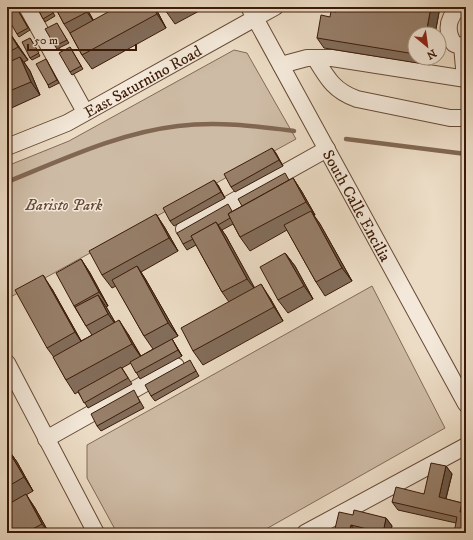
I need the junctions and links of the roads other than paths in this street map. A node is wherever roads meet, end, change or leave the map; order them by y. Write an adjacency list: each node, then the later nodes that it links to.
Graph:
1 (27, 7): 9 (street)
2 (275, 7): 4 (street, East Saturnino Road)
3 (460, 7): 5 (street)
4 (252, 12): 7 (street, South Calle Encilia); 9 (street, East Saturnino Road)
5 (464, 45): 8 (street)
6 (315, 58): 7 (street); 8 (street); 10 (street)
7 (281, 65): 12 (street, South Calle Encilia)
8 (465, 79)
9 (85, 112): 11 (street, East Saturnino Road)
10 (466, 118)
11 (7, 148)
12 (327, 149): 13 (street); 16 (street, South Calle Encilia)
13 (184, 229)
14 (7, 363): 17 (street)
15 (176, 366): 17 (street)
16 (464, 398)
17 (46, 439): 19 (street)
18 (466, 446): 20 (street)
19 (96, 533)
20 (305, 533)

